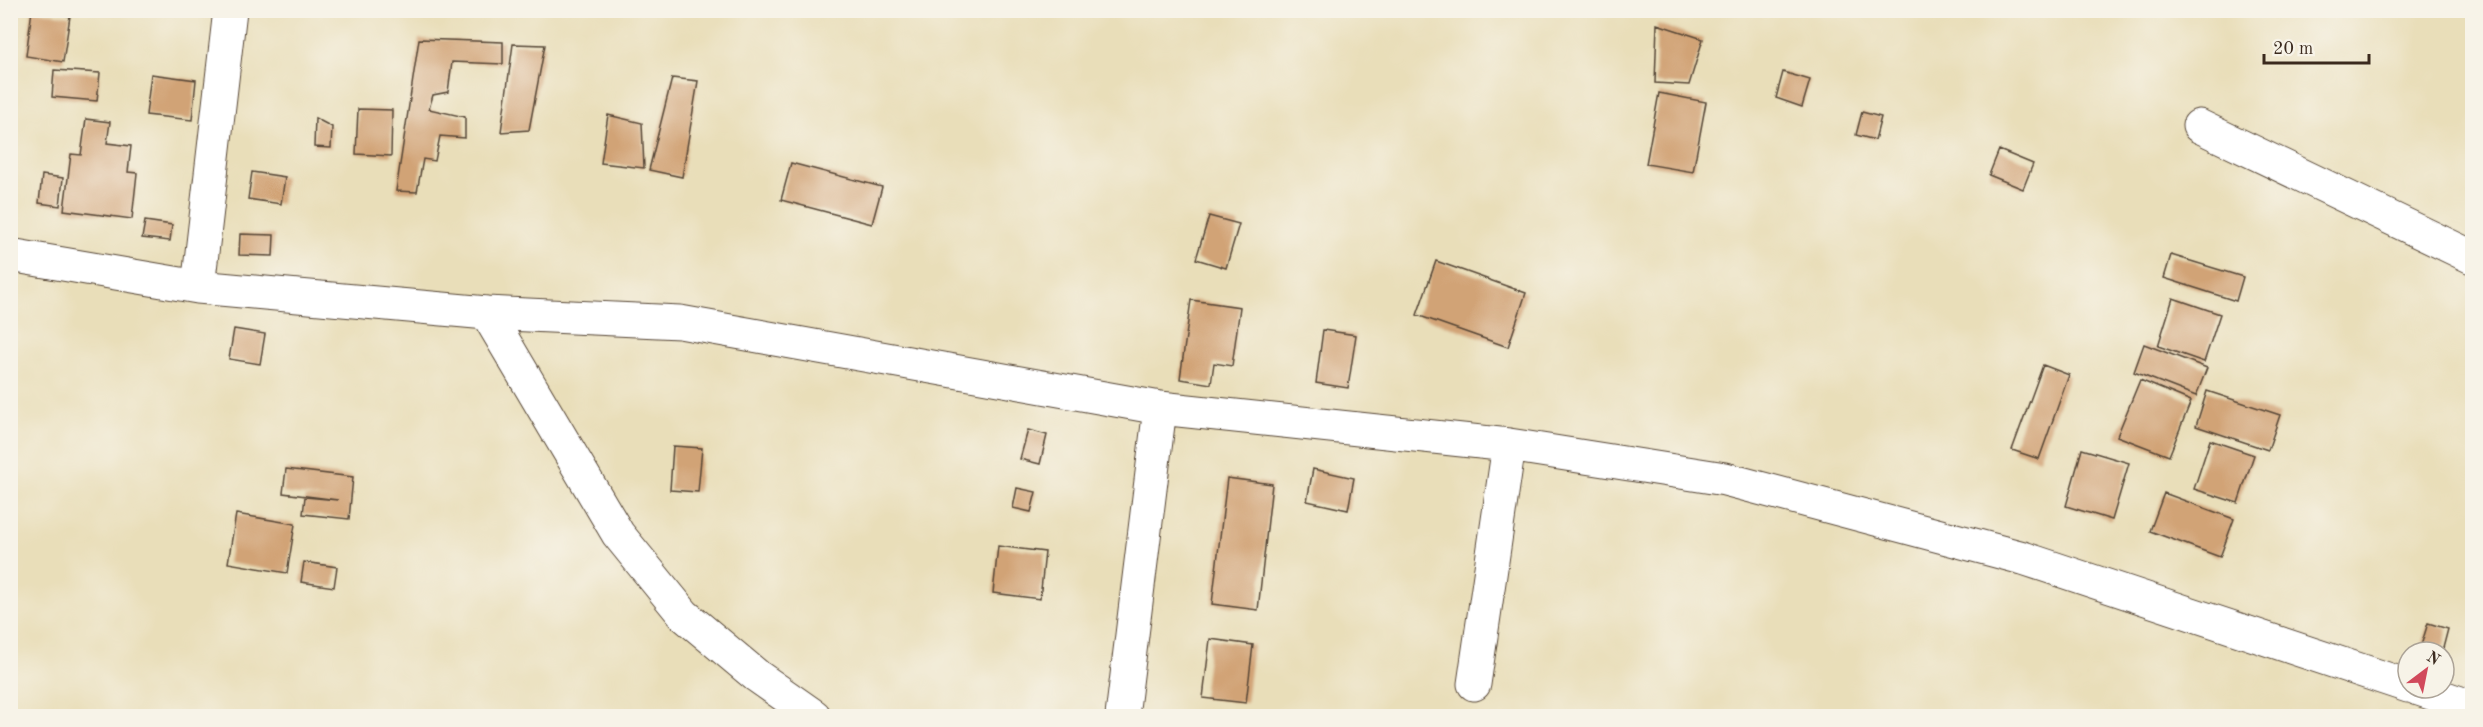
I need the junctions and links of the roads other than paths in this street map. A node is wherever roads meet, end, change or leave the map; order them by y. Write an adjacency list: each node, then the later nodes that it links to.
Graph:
1 (230, 10): 5 (street)
2 (2199, 126): 4 (street)
3 (10, 255): 5 (street)
4 (2472, 257)
5 (198, 287): 6 (street)
6 (487, 313): 7 (street); 13 (street)
7 (1160, 408): 8 (street); 14 (street)
8 (1509, 445): 9 (street); 10 (street)
9 (2396, 682)
10 (1474, 684)
11 (2451, 700): 12 (street)
12 (2472, 707)
13 (814, 717)
14 (1122, 717)

